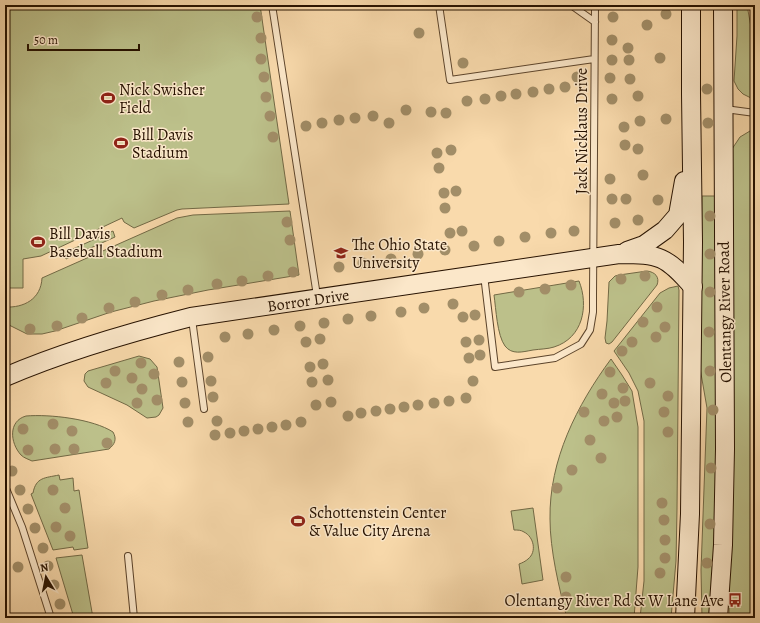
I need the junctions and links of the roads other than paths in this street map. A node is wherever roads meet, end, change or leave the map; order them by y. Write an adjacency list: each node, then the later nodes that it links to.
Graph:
1 (272, 5): 16 (lane)
2 (439, 5): 8 (lane)
3 (571, 5): 7 (lane)
4 (595, 5): 7 (lane, Jack Nicklaus Drive)
5 (691, 5): 11 (main road, Olentangy River Road)
6 (723, 5): 9 (main road, Olentangy River Road)
7 (595, 22): 8 (lane, Jack Nicklaus Drive)
8 (594, 59): 13 (lane, Jack Nicklaus Drive)
9 (724, 109): 10 (lane); 25 (main road, Olentangy River Road)
10 (755, 113)
11 (692, 140): 12 (main road); 15 (main road, Olentangy River Road)
12 (619, 254): 13 (main road, Borror Drive); 15 (main road)
13 (593, 257): 14 (main road, Borror Drive); 14 (lane, Jack Nicklaus Drive)
14 (484, 274): 16 (main road, Borror Drive)
15 (692, 287): 24 (main road, Olentangy River Road)
16 (317, 298): 17 (main road, Borror Drive)
17 (191, 317): 18 (main road, Borror Drive); 19 (lane)
18 (5, 377)
19 (204, 409)
20 (5, 486): 22 (lane)
21 (128, 556): 23 (lane)
22 (51, 618)
23 (134, 618)
24 (685, 618)
25 (718, 618)

